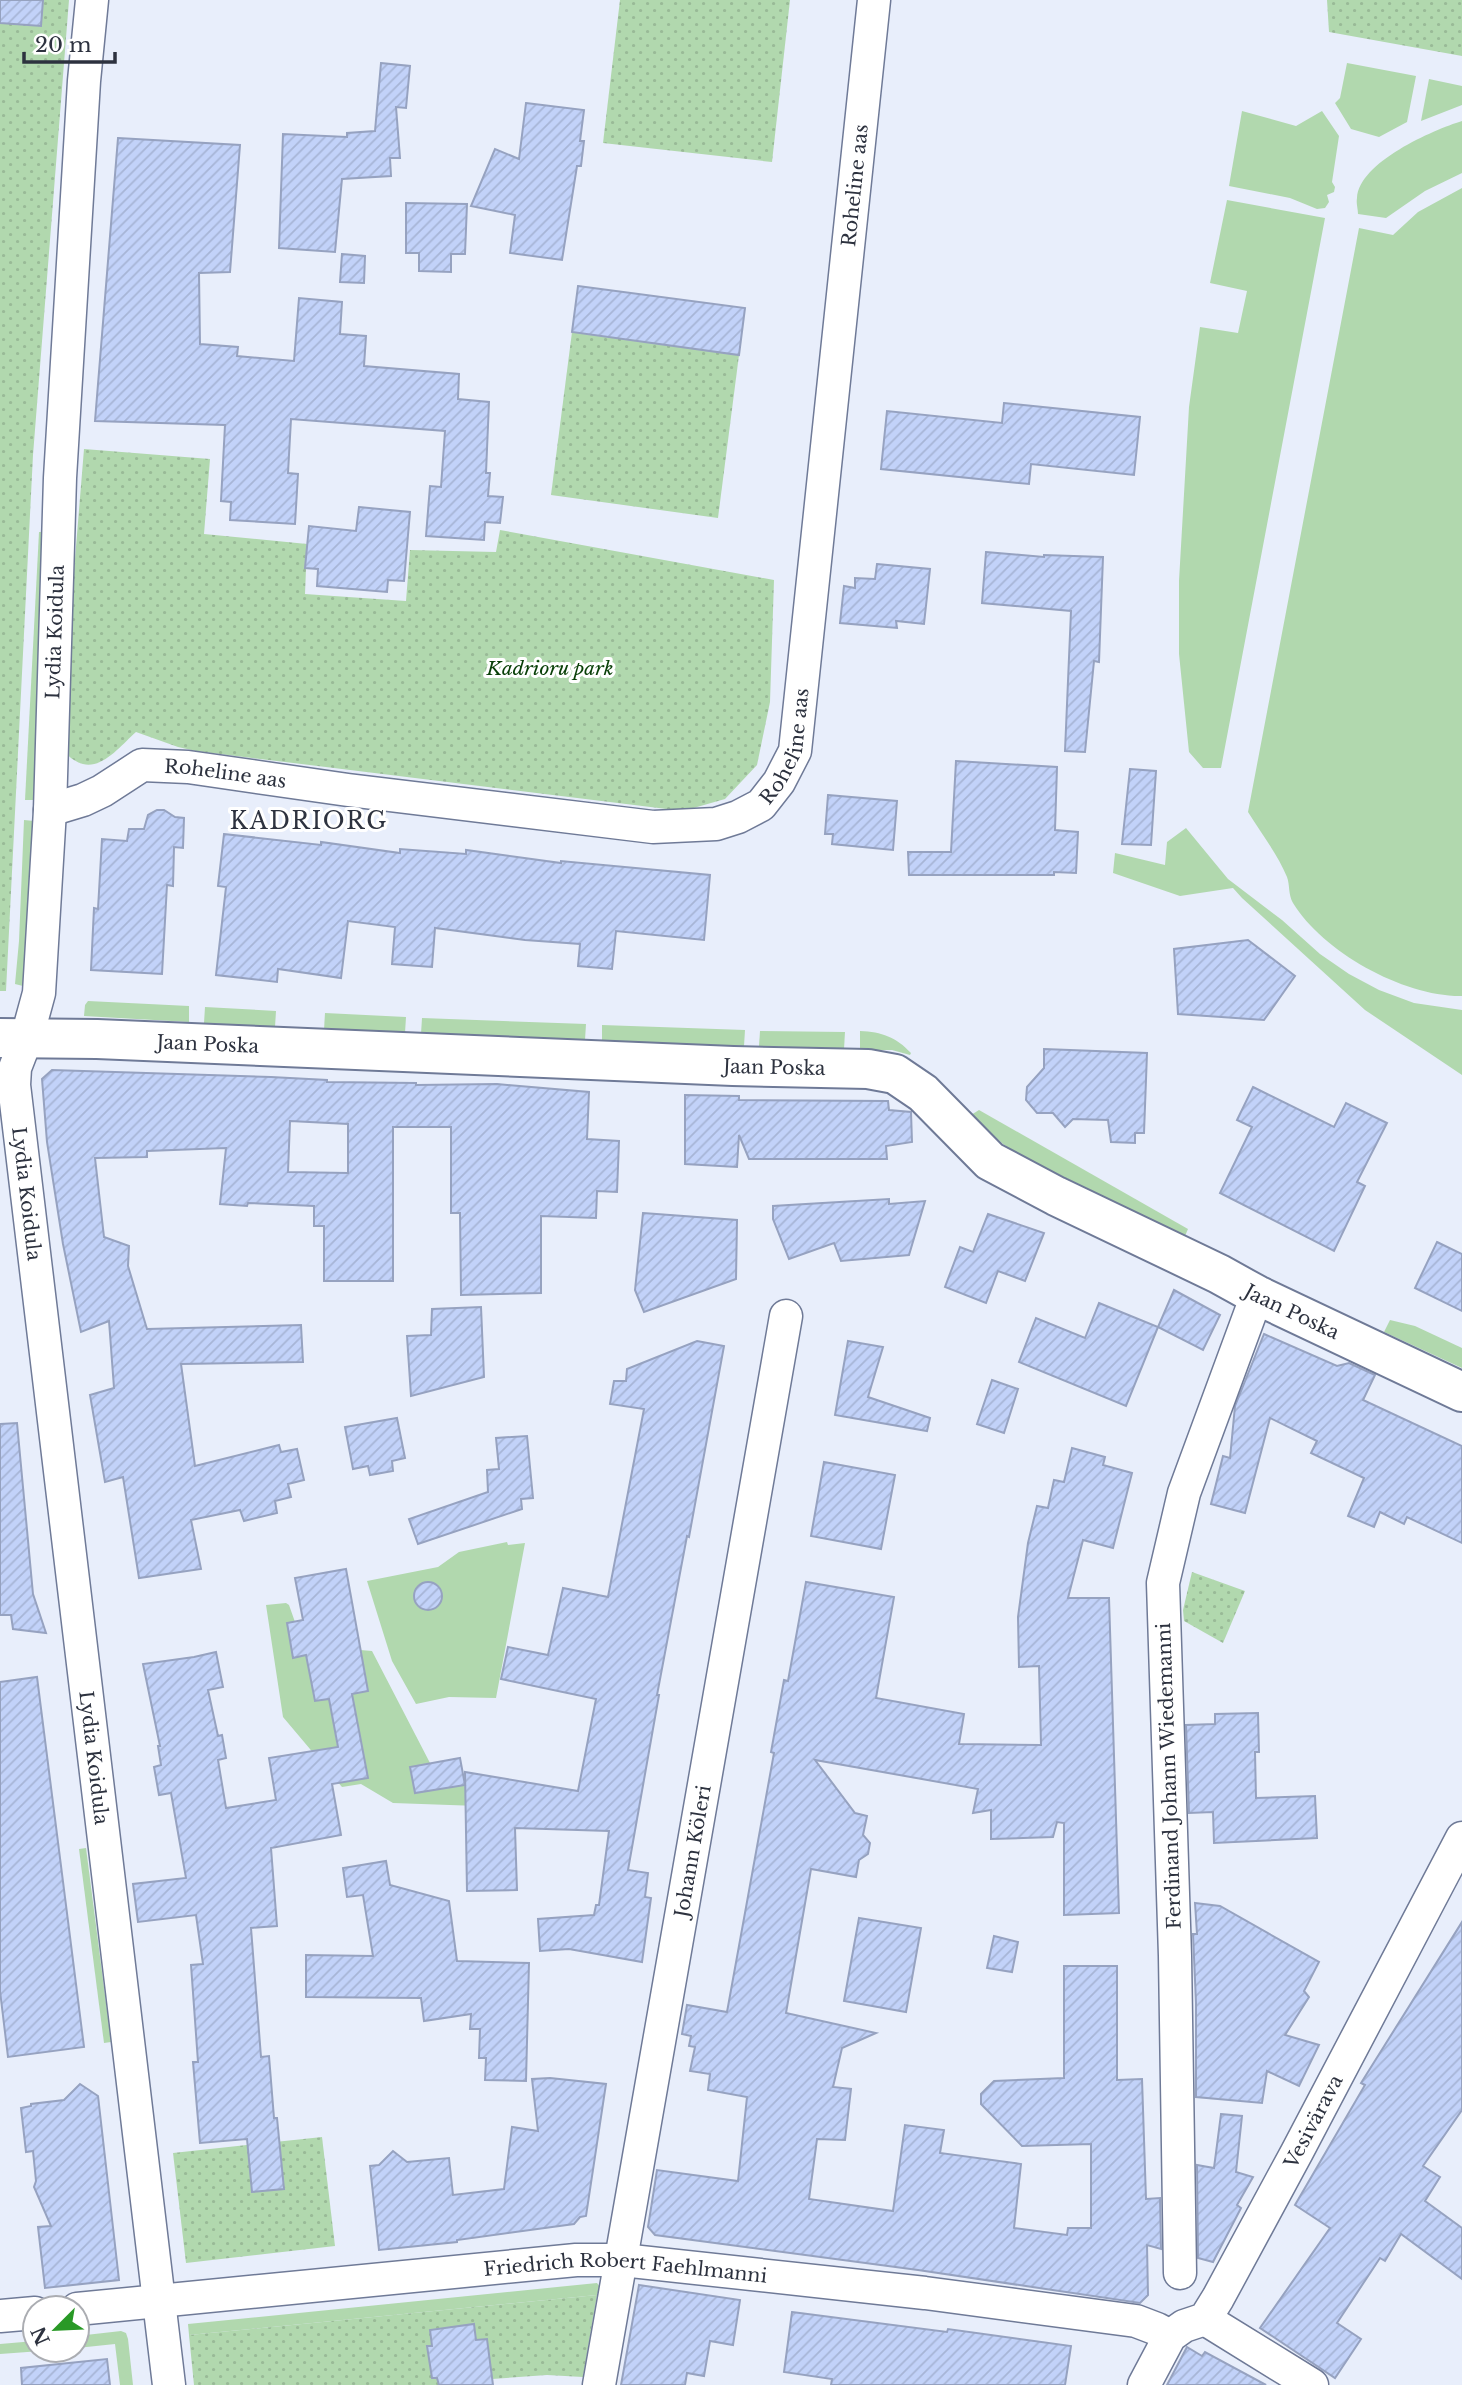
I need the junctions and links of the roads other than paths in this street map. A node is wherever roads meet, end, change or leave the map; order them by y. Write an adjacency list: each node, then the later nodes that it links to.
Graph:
1 (92, 0): 3 (street, Lydia Koidula)
2 (874, 0): 3 (street, Roheline aas)
3 (50, 810): 4 (street, Lydia Koidula)
4 (13, 1037): 5 (street, Jaan Poska); 11 (street, Lydia Koidula)
5 (1257, 1295): 7 (street, Jaan Poska); 10 (street, Ferdinand Johann Wiedemanni)
6 (786, 1316): 9 (street, Johann Köleri)
7 (1462, 1392)
8 (1462, 1838): 15 (street, Vesivärava)
9 (622, 2260): 11 (street, Friedrich Robert Faehlmanni); 16 (street, Friedrich Robert Faehlmanni); 18 (street, Johann Köleri)
10 (1180, 2273)
11 (160, 2300): 12 (street, Friedrich Robert Faehlmanni); 17 (street, Lydia Koidula)
12 (91, 2307)
13 (21, 2314): 14 (street)
14 (0, 2316)
15 (1205, 2319): 16 (street); 20 (street)
16 (1170, 2336): 19 (street)
17 (169, 2385)
18 (599, 2385)
19 (1144, 2385)
20 (1312, 2385)

